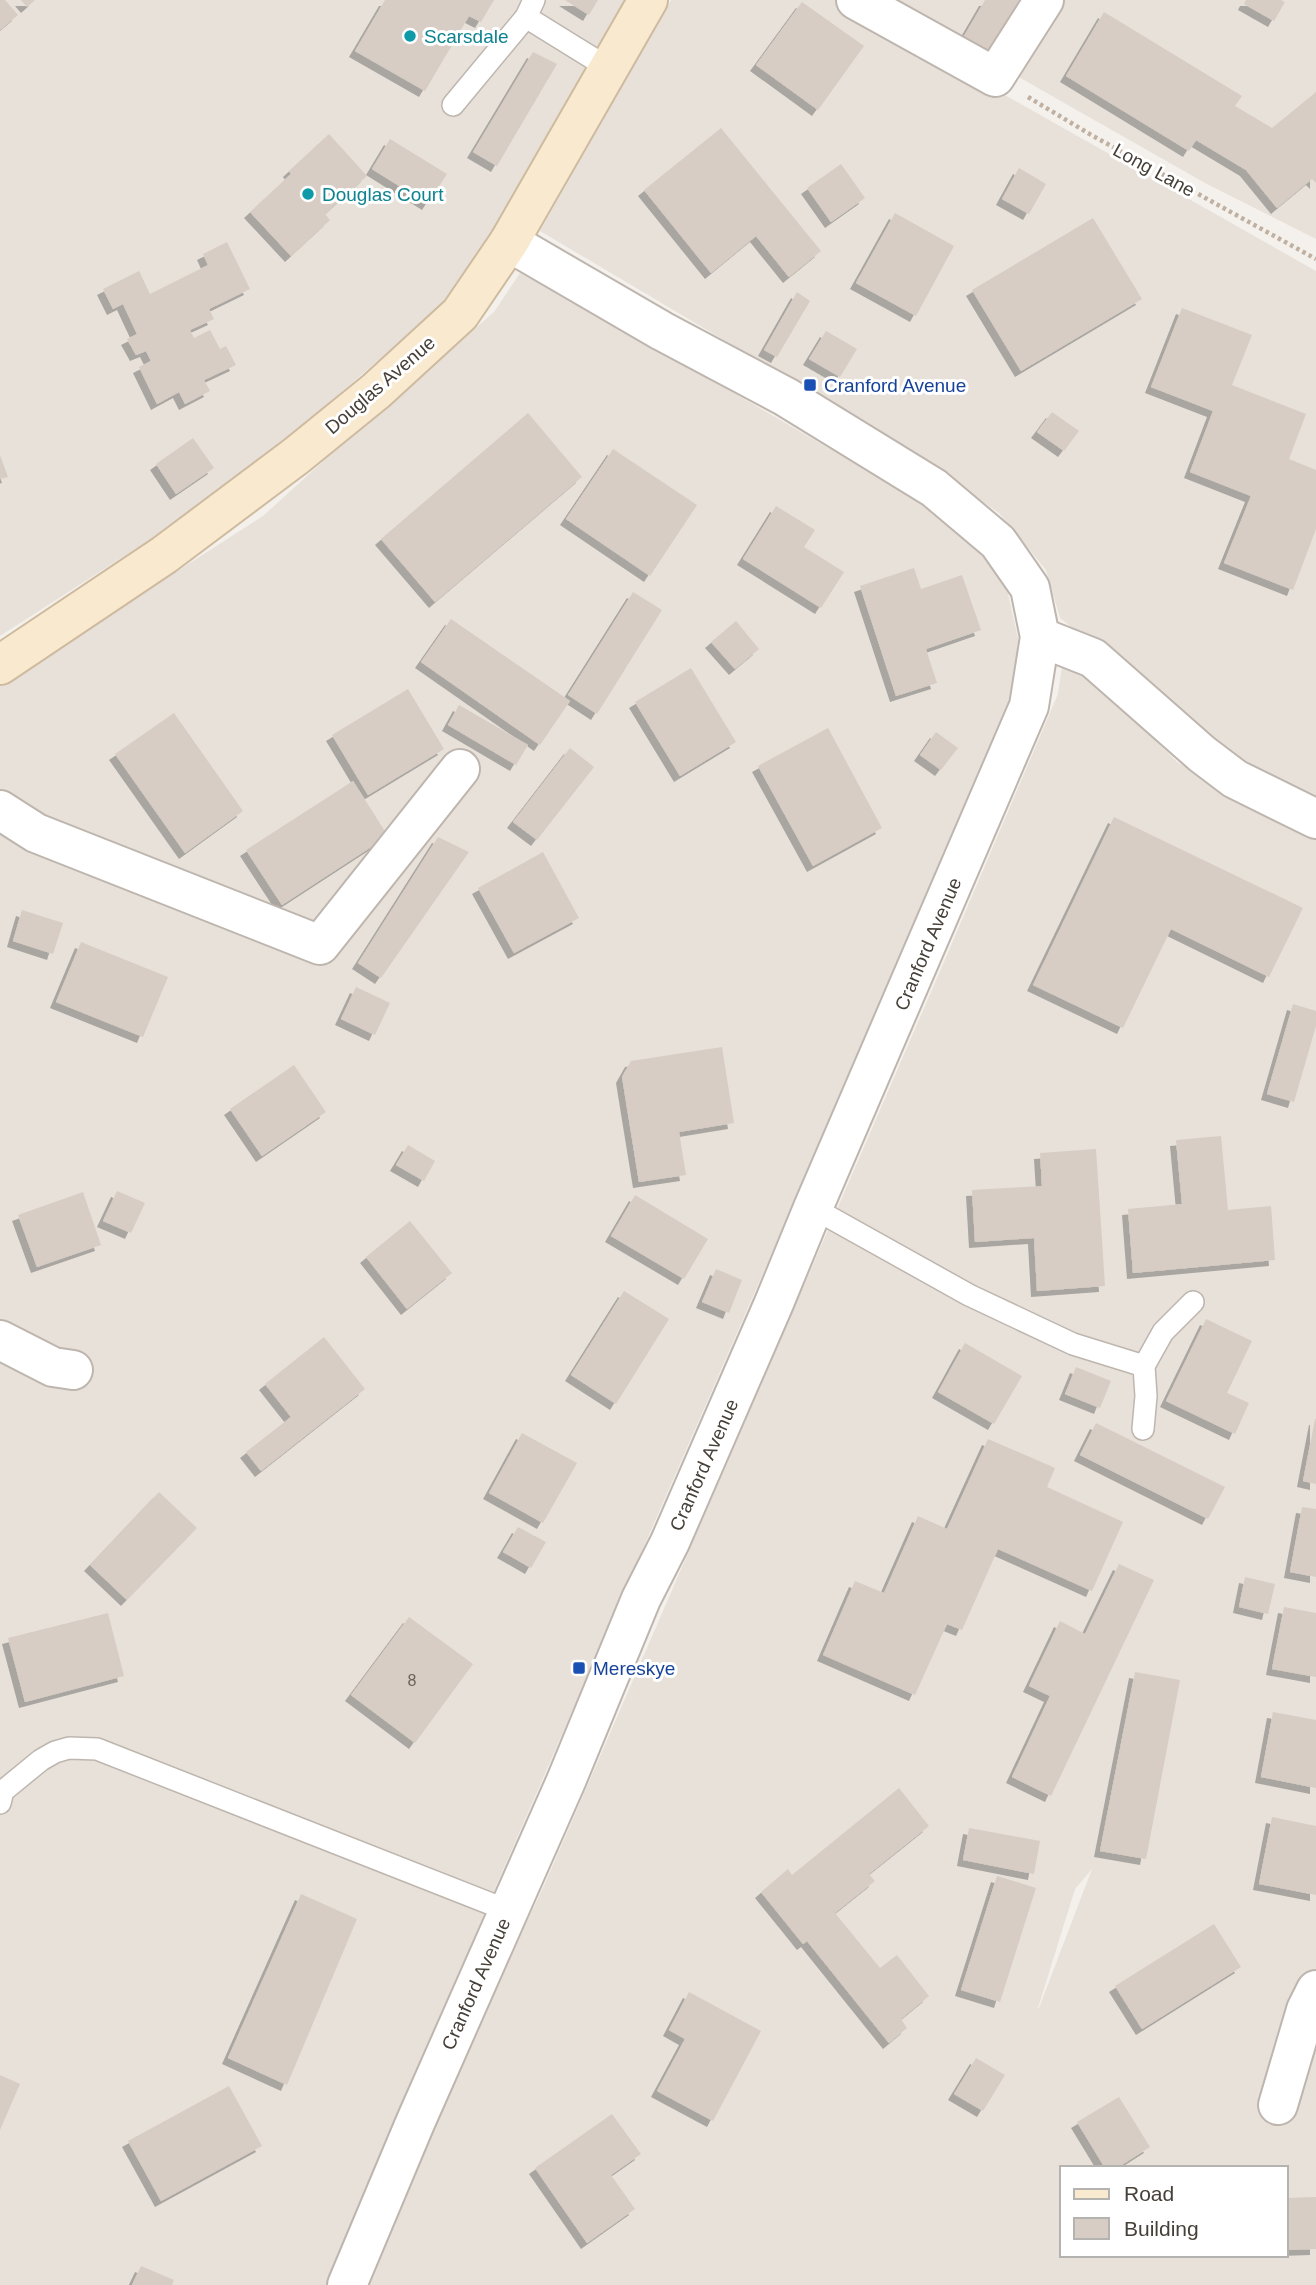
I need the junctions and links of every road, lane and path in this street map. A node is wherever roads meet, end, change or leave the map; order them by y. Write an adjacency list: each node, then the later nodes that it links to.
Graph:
1 (648, 0): 5 (street, Douglas Avenue)
2 (856, 0): 6 (street)
3 (1044, 0): 6 (street)
4 (530, 9): 5 (lane); 7 (lane)
5 (610, 69): 8 (street, Douglas Avenue)
6 (995, 77): 9 (path, Long Lane)
7 (453, 105)
8 (509, 242): 10 (street, Cranford Avenue); 11 (street, Douglas Avenue)
9 (1316, 259)
10 (1040, 637): 14 (street); 15 (street, Cranford Avenue)
11 (0, 666)
12 (460, 769): 13 (street)
13 (0, 810)
14 (1316, 819)
15 (813, 1208): 18 (lane); 22 (street, Cranford Avenue)
16 (1193, 1302): 18 (lane)
17 (0, 1340): 19 (street)
18 (1144, 1366): 20 (lane)
19 (73, 1370)
20 (1143, 1429)
21 (0, 1803): 22 (lane)
22 (509, 1910): 25 (street, Cranford Avenue)
23 (1316, 1990): 24 (street)
24 (1278, 2105)
25 (346, 2285)

